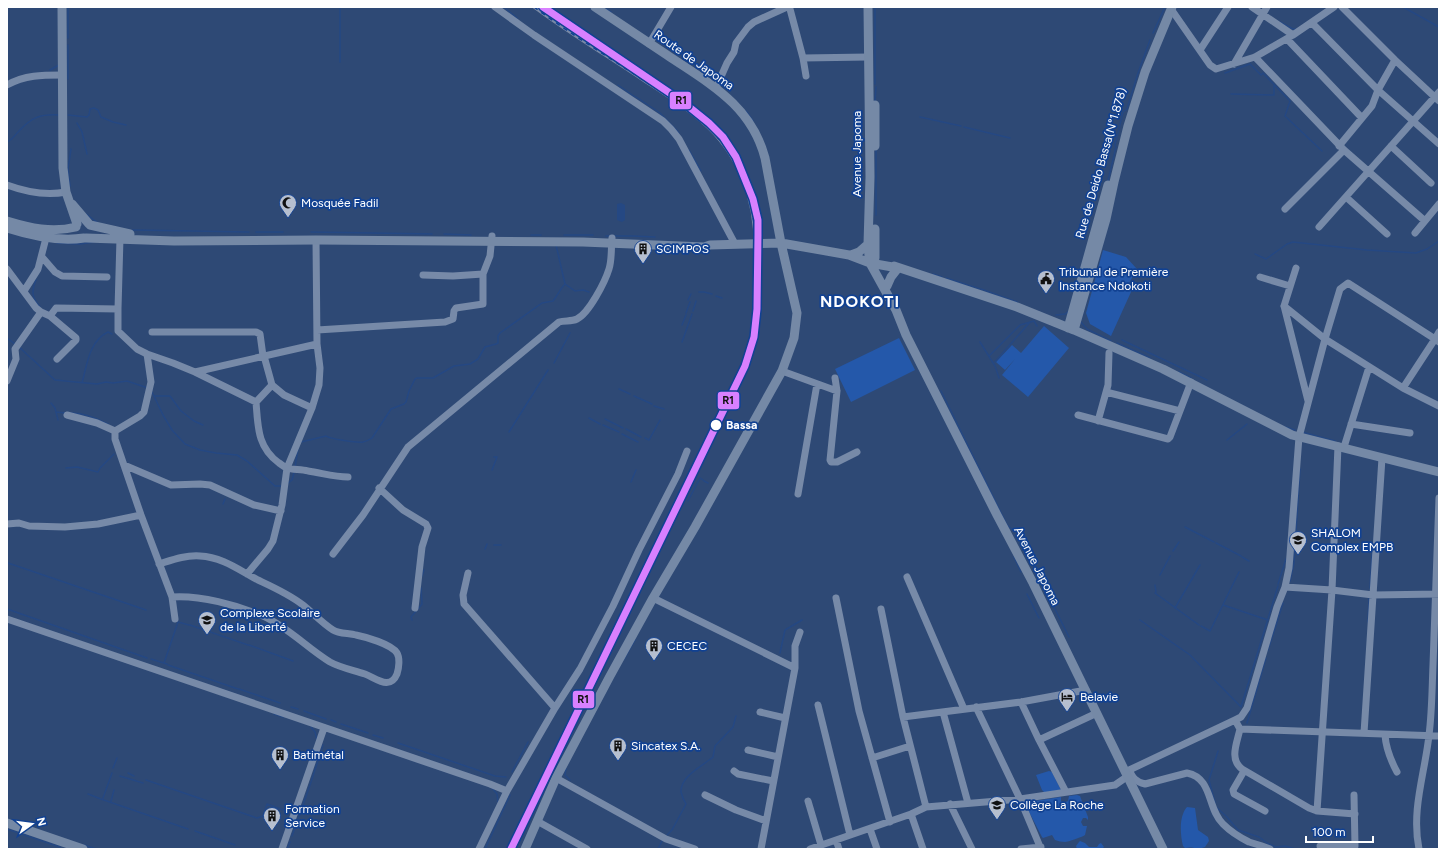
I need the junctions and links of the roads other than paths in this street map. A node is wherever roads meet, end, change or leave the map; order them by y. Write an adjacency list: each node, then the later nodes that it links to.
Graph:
1 (62, 7): 24 (main road)
2 (496, 7): 60 (street)
3 (595, 7): 17 (main road, Route de Japoma)
4 (671, 7): 17 (street)
5 (788, 7): 21 (street); 27 (street)
6 (868, 7): 19 (main road, Avenue Japoma)
7 (874, 7): 64 (main road, Avenue Japoma)
8 (1228, 7): 18 (street)
9 (1252, 7): 14 (street)
10 (1267, 7): 14 (street)
11 (1334, 7): 15 (street)
12 (1342, 7): 22 (street)
13 (1169, 8): 18 (street); 80 (main road)
14 (1263, 14): 16 (street); 23 (street)
15 (1312, 23): 16 (street); 28 (street)
16 (1290, 37): 20 (street); 30 (street)
17 (650, 44): 27 (main road, Route de Japoma)
18 (1200, 50): 23 (street)
19 (868, 57): 21 (street); 61 (main road, Avenue Japoma)
20 (1254, 57): 23 (street); 34 (street)
21 (803, 58): 25 (street)
22 (1395, 60): 28 (street); 29 (street)
23 (1234, 64)
24 (62, 75): 26 (street); 38 (main road)
25 (806, 76)
26 (7, 85)
27 (716, 88): 59 (main road, Route de Japoma)
28 (1378, 90): 30 (street); 31 (street)
29 (1438, 97): 31 (street)
30 (1362, 118): 34 (street)
31 (1413, 122): 32 (street); 33 (street)
32 (1439, 144)
33 (1392, 146): 35 (street); 36 (street)
34 (1342, 148): 35 (street); 41 (street)
35 (1368, 172): 39 (street); 43 (street)
36 (1431, 183)
37 (7, 185): 38 (street)
38 (67, 196): 44 (main road); 45 (main road)
39 (1346, 197): 47 (street); 50 (street)
40 (1439, 204): 43 (street)
41 (1285, 209)
42 (7, 221): 48 (main road)
43 (1425, 221): 49 (street)
44 (90, 224): 45 (main road); 52 (main road); 55 (main road)
45 (76, 226): 48 (main road); 52 (main road)
46 (7, 228): 48 (main road)
47 (1319, 228)
48 (31, 231): 51 (main road)
49 (1415, 232)
50 (1387, 234)
51 (46, 238): 52 (main road); 63 (street)
52 (85, 238): 53 (main road)
53 (120, 238): 55 (main road); 77 (street)
54 (252, 238): 55 (main road); 56 (main road); 57 (main road)
55 (174, 239)
56 (492, 239): 57 (main road); 58 (main road); 69 (street)
57 (316, 240): 81 (street)
58 (612, 241): 60 (main road); 122 (street)
59 (781, 243): 60 (main road); 62 (main road); 92 (main road, Route de Japoma)
60 (735, 244)
61 (868, 244): 62 (main road); 64 (main road, Avenue Japoma)
62 (850, 255): 64 (main road)
63 (42, 258): 70 (street); 74 (street)
64 (873, 260): 65 (main road); 72 (main road, Avenue Japoma); 75 (main road, Avenue Japoma)
65 (898, 268): 72 (main road); 80 (main road)
66 (1296, 268): 73 (street)
67 (7, 269): 74 (street)
68 (423, 274): 69 (street)
69 (483, 274): 81 (street)
70 (106, 277)
71 (1260, 277): 73 (street)
72 (887, 286): 75 (main road, Avenue Japoma)
73 (1290, 286): 76 (street)
74 (24, 291): 78 (street)
75 (888, 295): 146 (main road, Avenue Japoma)
76 (1284, 306): 84 (street); 103 (street)
77 (118, 309): 79 (street); 88 (street)
78 (41, 312): 79 (street); 95 (street)
79 (50, 316): 90 (street)
80 (1071, 329): 96 (main road)
81 (317, 330): 86 (street)
82 (152, 332): 89 (street)
83 (1439, 332): 85 (street)
84 (1325, 339): 85 (street); 91 (street); 103 (street)
85 (1437, 341): 99 (street)
86 (318, 344): 89 (street); 105 (street)
87 (1109, 353): 101 (street)
88 (147, 354): 93 (street); 111 (street)
89 (263, 356): 93 (street); 98 (street)
90 (57, 360)
91 (1369, 367): 99 (street); 110 (street)
92 (782, 371): 97 (street); 138 (main road, Route de Japoma)
93 (195, 372): 102 (street)
94 (835, 378): 100 (street)
95 (7, 381)
96 (1191, 382): 106 (street); 113 (main road)
97 (817, 384): 100 (street); 123 (street)
98 (272, 385): 102 (street); 105 (street)
99 (1403, 388): 104 (street)
100 (837, 392): 116 (street)
101 (1106, 392): 106 (street); 109 (street)
102 (256, 402): 119 (street)
103 (1308, 404): 113 (street)
104 (1439, 406)
105 (312, 408): 119 (street)
106 (1180, 411): 109 (street)
107 (67, 415): 111 (street)
108 (1078, 415): 109 (street)
109 (1098, 421)
110 (1351, 424): 112 (street); 114 (street)
111 (115, 431): 118 (street)
112 (1410, 433)
113 (1299, 437): 114 (main road); 133 (street)
114 (1341, 447): 117 (main road); 134 (street)
115 (687, 451): 149 (street)
116 (857, 452)
117 (1382, 458): 120 (main road); 135 (street)
118 (124, 466): 125 (street); 126 (street)
119 (287, 468): 121 (street); 125 (street)
120 (1439, 472)
121 (348, 477)
122 (379, 488): 128 (street); 140 (street)
123 (798, 494)
124 (1439, 498): 136 (street)
125 (281, 511): 131 (street)
126 (141, 515): 127 (street); 129 (street)
127 (7, 524)
128 (333, 554)
129 (159, 564): 131 (street); 137 (street)
130 (468, 573): 149 (street)
131 (247, 574): 137 (street)
132 (907, 577): 151 (street)
133 (1285, 587): 134 (street); 157 (street)
134 (1332, 590): 135 (street); 160 (street)
135 (1373, 594): 136 (street); 161 (street)
136 (1438, 594): 163 (street)
137 (172, 597): 143 (street)
138 (653, 598): 145 (street); 174 (main road, Route de Japoma)
139 (836, 598): 169 (street)
140 (415, 608)
141 (881, 608): 155 (street)
142 (7, 619): 158 (street)
143 (175, 619)
144 (800, 632): 145 (street)
145 (795, 668): 156 (street)
146 (1086, 690): 147 (street); 154 (main road, Avenue Japoma)
147 (1021, 702): 150 (street); 165 (street)
148 (818, 705): 194 (street)
149 (555, 708): 176 (street)
150 (976, 708): 151 (street); 180 (street)
151 (964, 709): 153 (street)
152 (760, 712): 156 (street)
153 (943, 712): 155 (street); 182 (street)
154 (1097, 713): 165 (street); 173 (main road, Avenue Japoma)
155 (903, 717): 166 (street)
156 (785, 718): 168 (street)
157 (1235, 720): 159 (street); 173 (street)
158 (324, 728): 176 (street); 201 (street)
159 (1240, 729): 160 (street); 170 (street)
160 (1322, 732): 161 (street); 186 (street)
161 (1364, 734): 162 (street)
162 (1385, 734): 163 (street); 172 (street)
163 (1429, 736): 164 (street); 196 (street)
164 (1439, 736)
165 (1039, 740): 177 (street)
166 (910, 746): 169 (street); 184 (street)
167 (748, 750): 168 (street)
168 (778, 757): 175 (street)
169 (872, 758): 191 (street)
170 (1244, 771): 185 (street); 186 (street)
171 (734, 772): 175 (street)
172 (1397, 772)
173 (1127, 773): 177 (street); 213 (main road, Avenue Japoma); 214 (street)
174 (556, 778): 189 (main road, Route de Japoma); 205 (street)
175 (773, 781): 190 (street)
176 (507, 791): 202 (street)
177 (1066, 792): 180 (street)
178 (705, 795): 190 (street)
179 (1354, 795): 188 (street)
180 (1020, 799): 182 (street); 199 (street)
181 (808, 801): 197 (street)
182 (968, 803): 183 (street)
183 (950, 804): 184 (street); 211 (street)
184 (926, 807): 187 (street)
185 (1265, 811)
186 (1317, 811): 188 (street)
187 (911, 814): 191 (street); 210 (street)
188 (1355, 814): 198 (street)
189 (537, 820): 203 (main road, Route de Japoma); 204 (street)
190 (766, 821): 206 (street)
191 (890, 822): 193 (street)
192 (7, 823): 200 (main road)
193 (870, 828): 194 (street); 209 (street)
194 (850, 835): 195 (street)
195 (836, 840): 197 (street); 208 (street)
196 (1417, 840): 215 (street); 216 (street)
197 (821, 845): 207 (street)
198 (1320, 846)
199 (1041, 848): 212 (street)
200 (83, 849)
201 (282, 849)
202 (479, 849)
203 (525, 849)
204 (587, 849)
205 (695, 849)
206 (760, 849)
207 (810, 849)
208 (839, 849)
209 (877, 849)
210 (923, 849)
211 (972, 849)
212 (1021, 849)
213 (1163, 849)
214 (1270, 849)
215 (1419, 849)
216 (1425, 849)

